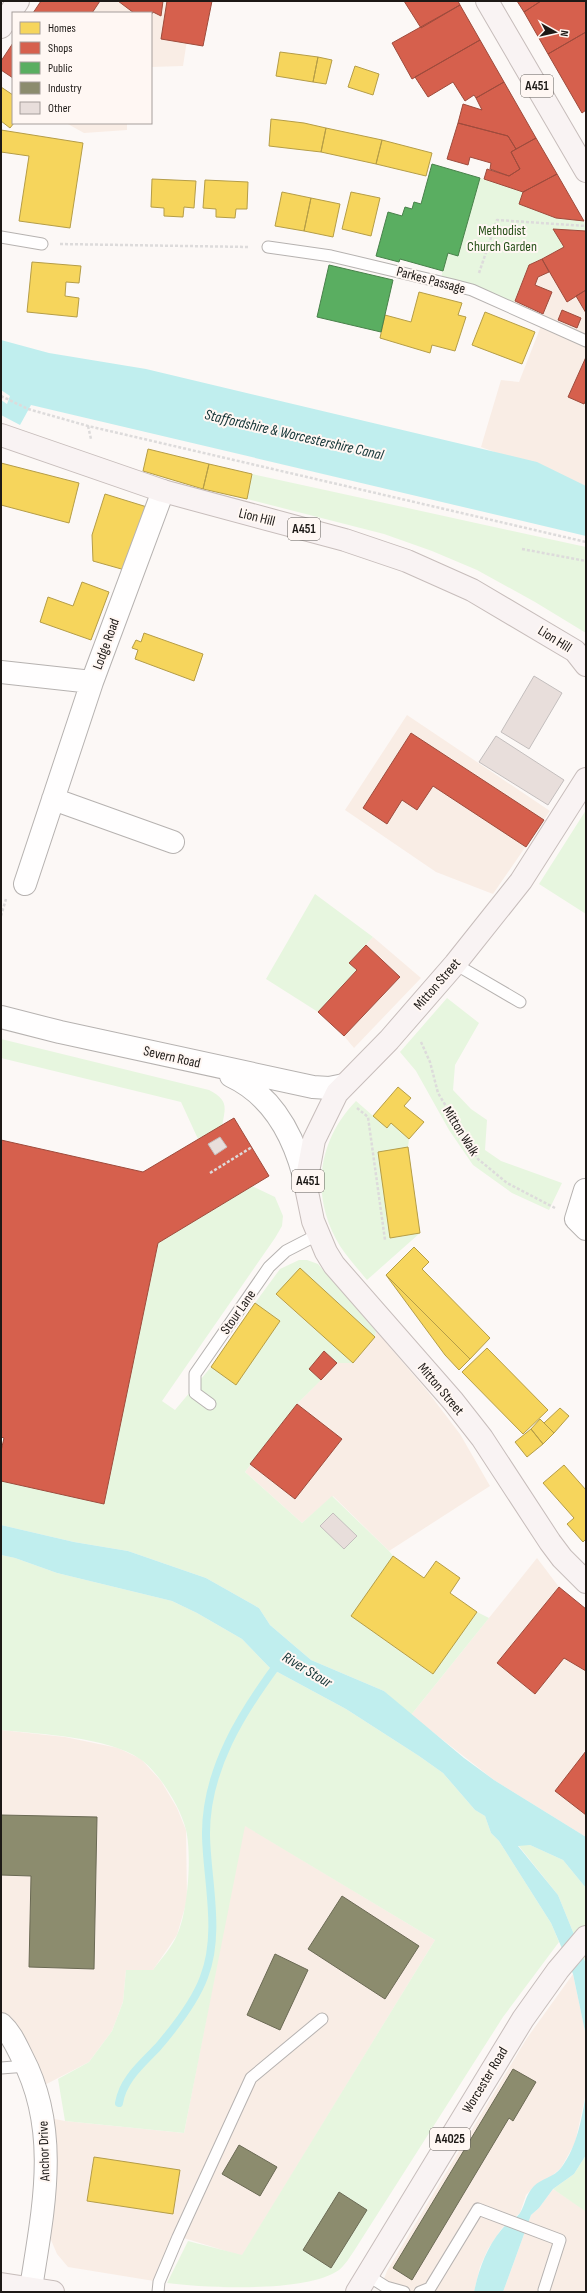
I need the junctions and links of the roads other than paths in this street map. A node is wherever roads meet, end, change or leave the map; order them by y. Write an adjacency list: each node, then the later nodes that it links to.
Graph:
1 (18, 1): 3 (main road)
2 (488, 1): 4 (main road, A451)
3 (1, 27)
4 (586, 171)
5 (1, 237): 6 (lane)
6 (42, 244)
7 (268, 247): 8 (lane, Parkes Passage)
8 (586, 341)
9 (1, 435): 10 (main road, Lion Hill / A451)
10 (163, 491): 11 (main road, Lion Hill / A451); 13 (street, Lodge Road)
11 (582, 657)
12 (1, 672): 13 (street)
13 (92, 682): 15 (street, Lodge Road)
14 (586, 779): 18 (main road, Mitton Street / A451)
15 (53, 799): 16 (street); 17 (street, Lodge Road)
16 (173, 842)
17 (26, 884)
18 (455, 964): 19 (lane); 22 (main road, Mitton Street / A451)
19 (520, 1002)
20 (1, 1017): 21 (street, Severn Road)
21 (208, 1065): 22 (street, Severn Road); 24 (street, Mitton Street)
22 (344, 1085): 24 (main road, Mitton Street / A451)
23 (586, 1190): 25 (street)
24 (307, 1192): 26 (main road, Mitton Street / A451)
25 (581, 1224)
26 (318, 1235): 27 (lane, Stour Lane); 28 (main road, Mitton Street / A451)
27 (210, 1404)
28 (586, 1582)
29 (586, 1937): 34 (main road, Worcester Road / A4025)
30 (322, 2019): 39 (lane)
31 (1, 2024): 32 (street, Anchor Drive)
32 (27, 2066): 33 (lane); 36 (street, Anchor Drive)
33 (1, 2068)
34 (362, 2283): 40 (lane)
35 (1, 2284): 36 (main road)
36 (31, 2288): 38 (main road)
37 (544, 2290): 41 (lane)
38 (53, 2292)
39 (158, 2292)
40 (404, 2292)
41 (420, 2292)

